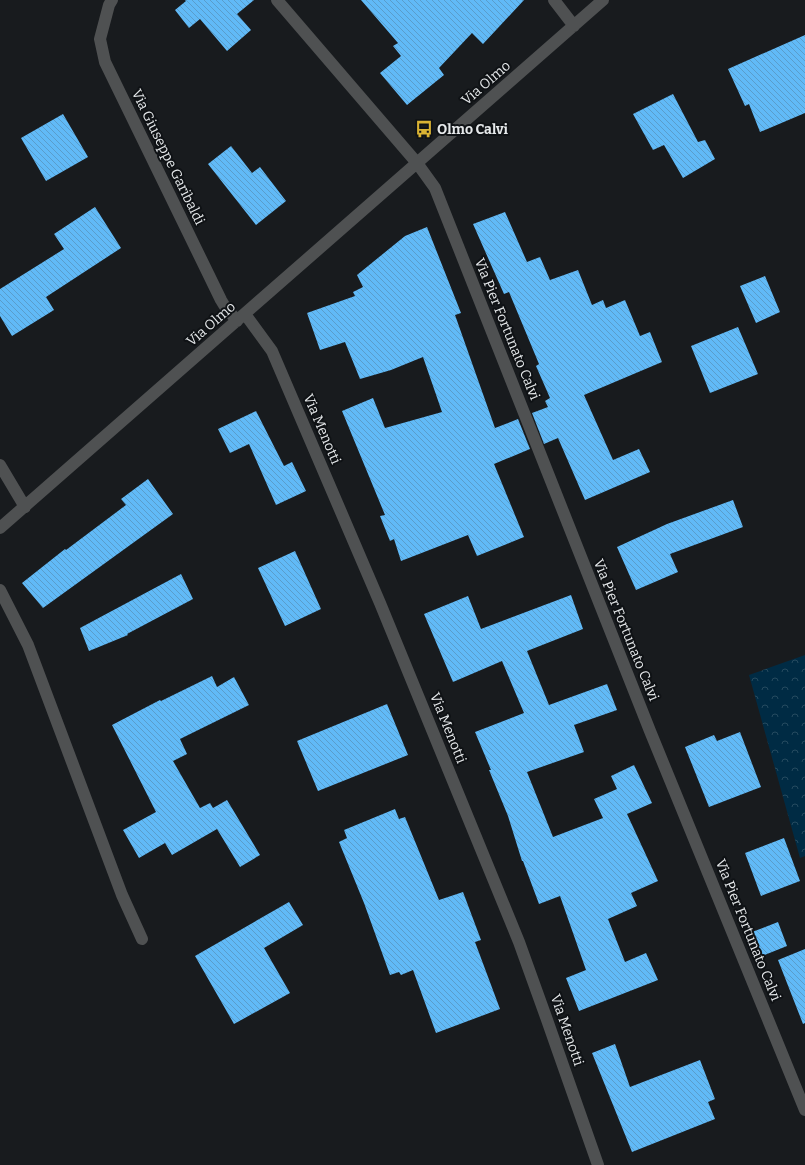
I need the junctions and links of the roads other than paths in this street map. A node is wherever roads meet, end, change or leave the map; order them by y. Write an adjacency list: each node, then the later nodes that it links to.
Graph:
1 (112, 0): 7 (street, Via Giuseppe Garibaldi)
2 (277, 0): 6 (street)
3 (554, 0): 5 (street)
4 (603, 0): 5 (street, Via Olmo)
5 (574, 26): 6 (street, Via Olmo)
6 (417, 163): 7 (street, Via Olmo); 13 (street, Via Pier Fortunato Calvi)
7 (242, 317): 9 (street, Via Olmo); 14 (street, Via Menotti)
8 (0, 465): 9 (street)
9 (24, 507): 10 (street, Via Olmo)
10 (0, 528)
11 (0, 590): 12 (street)
12 (142, 939)
13 (805, 1110)
14 (598, 1165)

